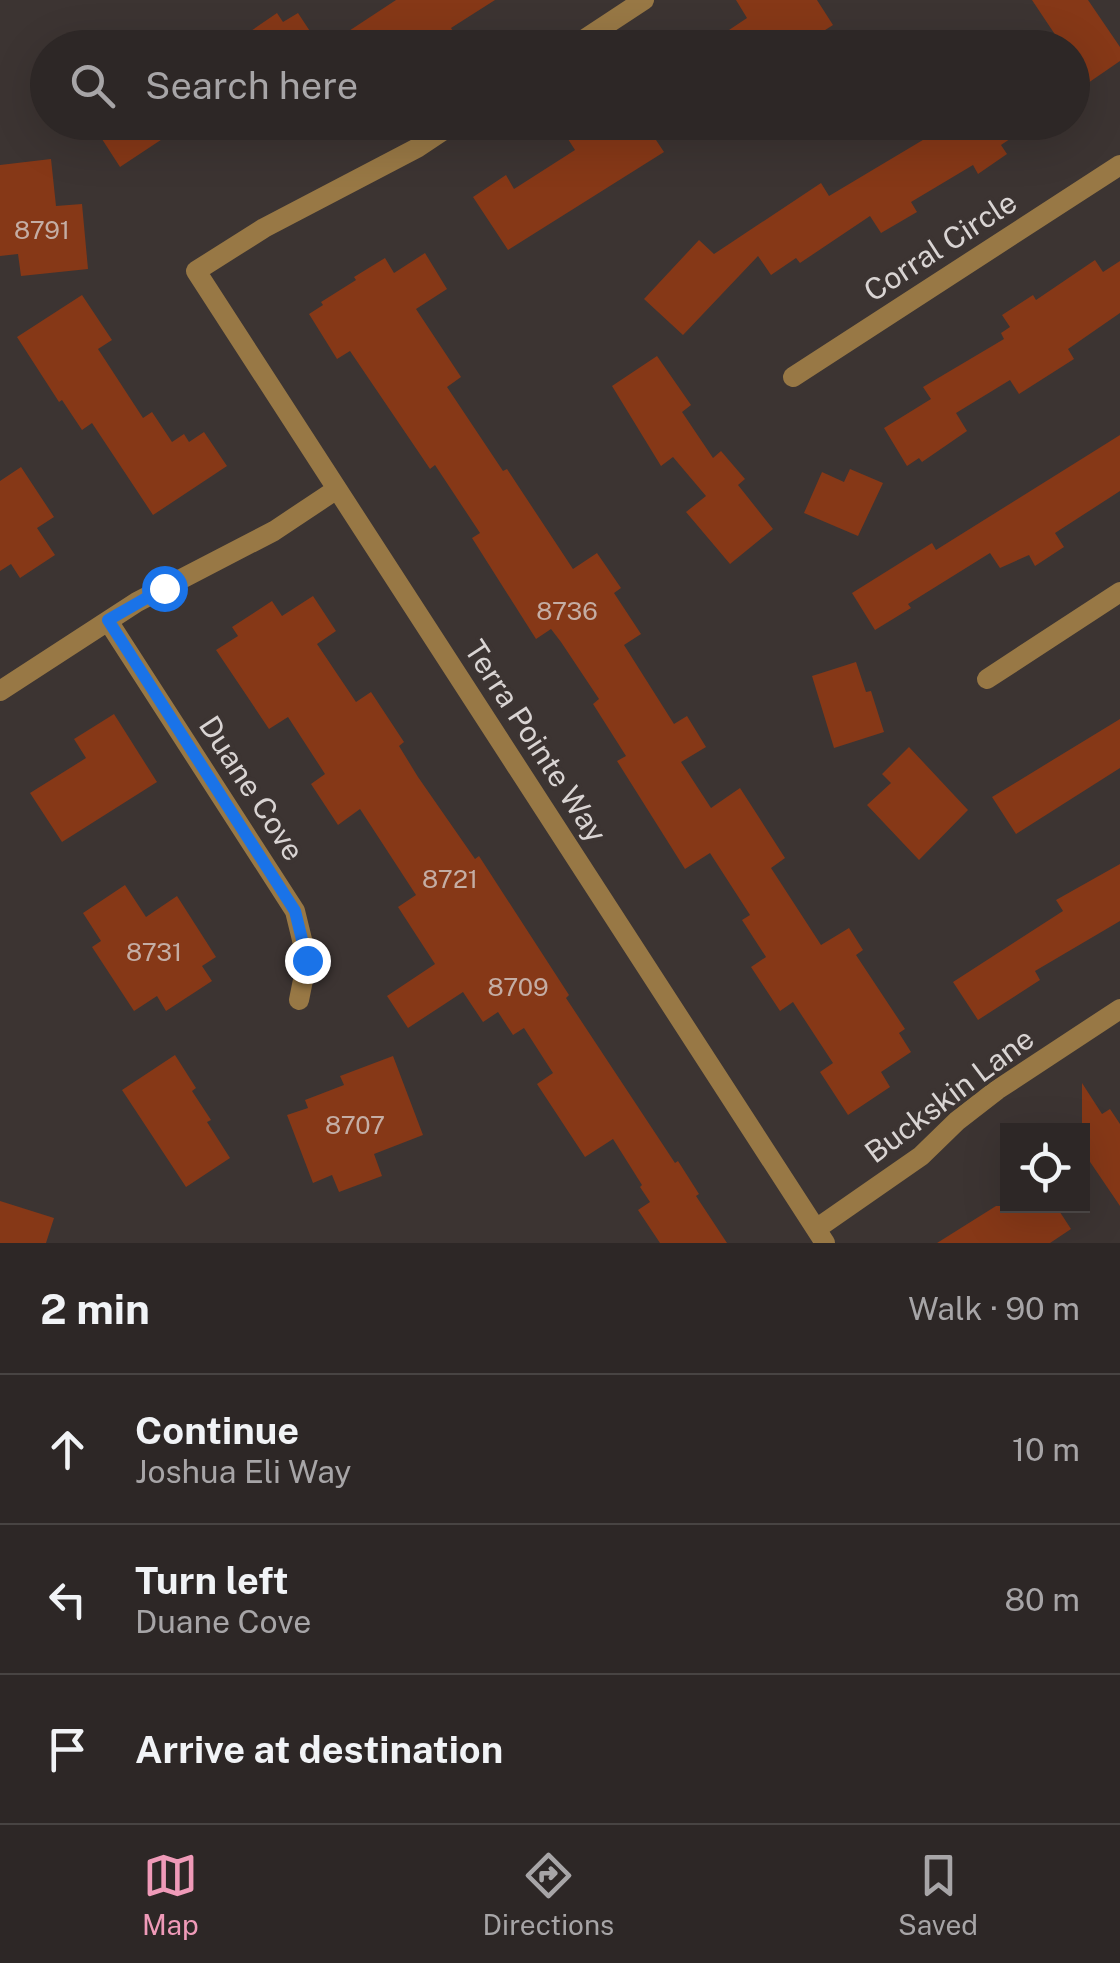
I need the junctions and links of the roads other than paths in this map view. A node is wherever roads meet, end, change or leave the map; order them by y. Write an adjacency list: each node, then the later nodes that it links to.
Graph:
1 (644, 0): 2 (street)
2 (598, 30)
3 (426, 140): 6 (street, Terra Pointe Way)
4 (1120, 165): 5 (street, Corral Circle)
5 (793, 377)
6 (337, 489): 8 (street); 13 (street, Terra Pointe Way)
7 (1120, 592): 9 (street)
8 (108, 620): 10 (street); 11 (street, Duane Cove)
9 (987, 678)
10 (0, 691)
11 (300, 1000)
12 (1120, 1009): 13 (street, Buckskin Lane)
13 (820, 1236)

